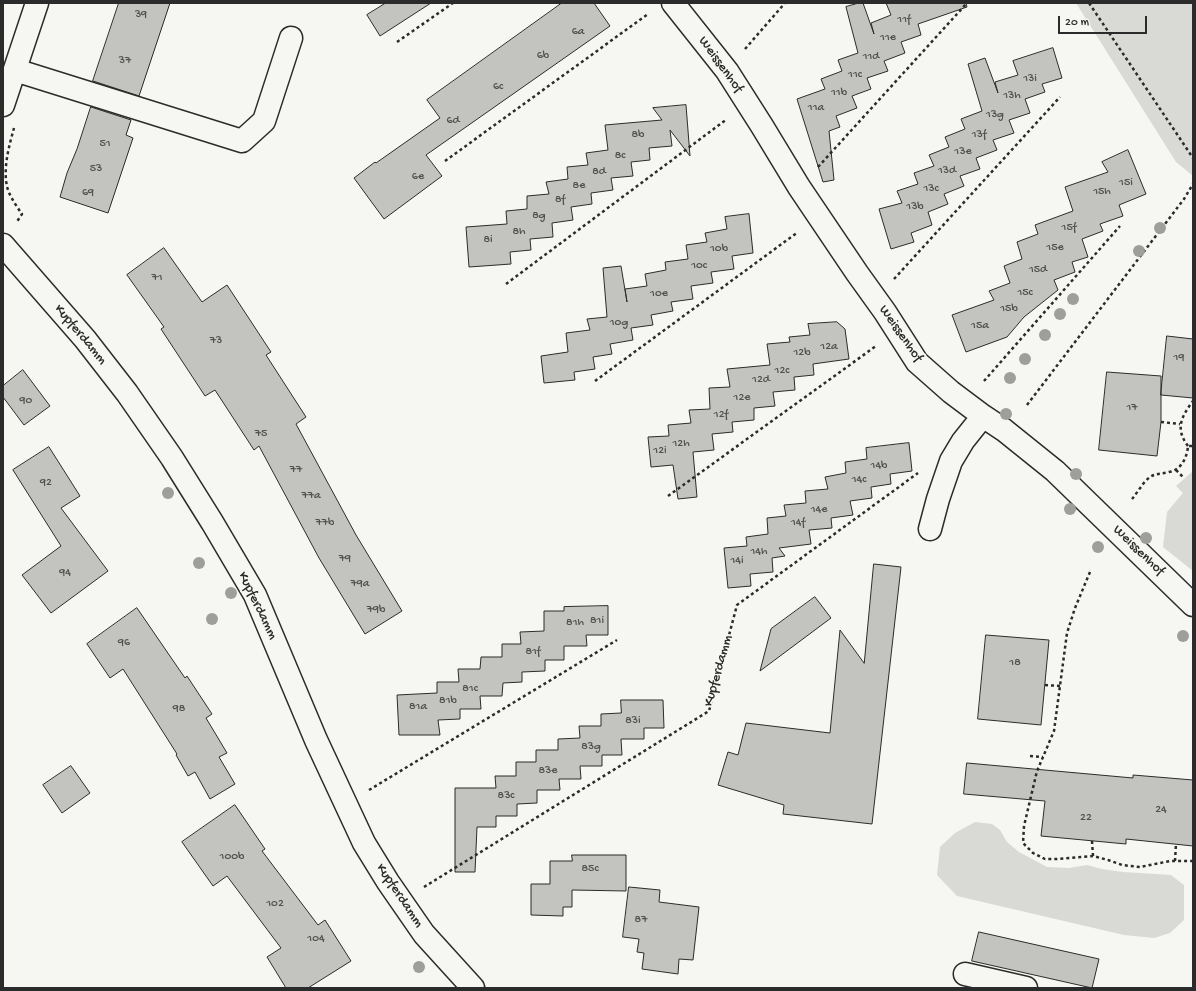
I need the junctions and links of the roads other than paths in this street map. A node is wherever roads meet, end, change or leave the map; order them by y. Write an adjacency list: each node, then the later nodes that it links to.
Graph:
1 (37, 3): 4 (street)
2 (673, 3): 7 (street, Weissenhof)
3 (291, 38): 4 (street)
4 (15, 70): 5 (street)
5 (3, 105)
6 (3, 245): 11 (street, Kupferdamm)
7 (983, 416): 8 (street); 9 (street, Weissenhof)
8 (930, 529)
9 (1193, 606)
10 (965, 974): 12 (street)
11 (473, 988)
12 (1026, 988)

